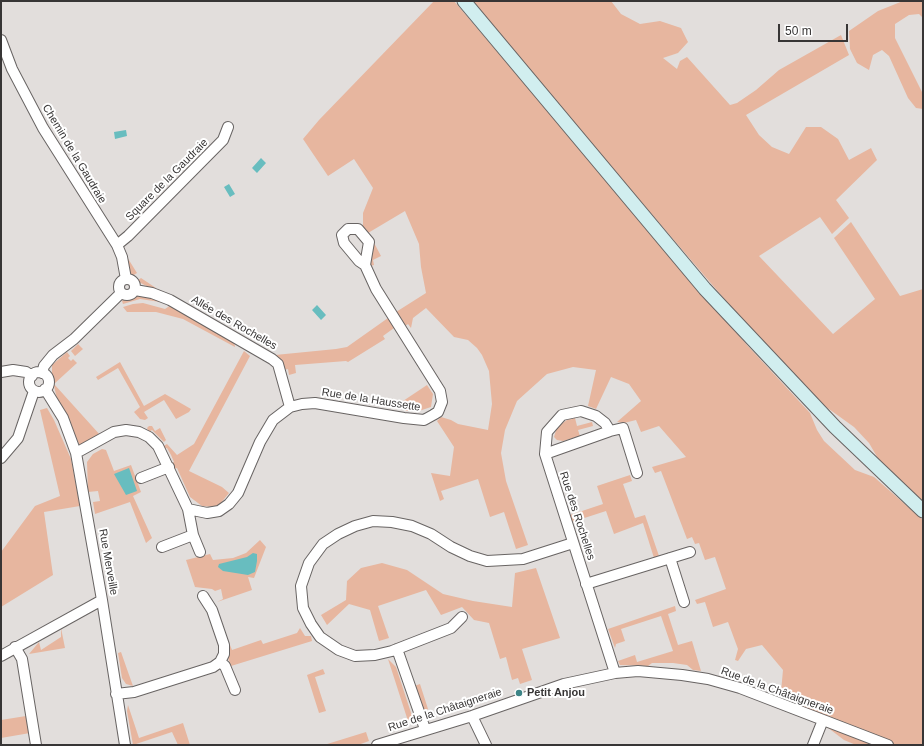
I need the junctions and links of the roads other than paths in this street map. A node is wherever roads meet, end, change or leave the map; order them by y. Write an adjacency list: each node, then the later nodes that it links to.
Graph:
1 (464, 1): 23 (main road)
2 (1, 40): 4 (street, Chemin de la Gaudraie)
3 (228, 127): 4 (street, Square de la Gaudraie)
4 (117, 245): 6 (street, Chemin de la Gaudraie)
5 (365, 265): 14 (street, Rue de la Haussette)
6 (126, 279): 7 (street); 8 (street)
7 (135, 290): 8 (street); 14 (street, Allée des Rochelles)
8 (121, 293): 10 (street)
9 (1, 372): 11 (street)
10 (42, 373): 11 (street); 12 (street)
11 (32, 376): 13 (street)
12 (45, 389): 13 (street); 16 (street, Rue Merveille)
13 (34, 390): 18 (street)
14 (290, 407): 22 (street, Rue de la Haussette)
15 (610, 431): 17 (street); 17 (street, Rue des Rochelles); 20 (street)
16 (76, 453): 19 (street); 32 (street, Rue Merveille)
17 (545, 454): 25 (street, Rue des Rochelles)
18 (1, 458)
19 (169, 467): 21 (street); 22 (street)
20 (637, 473)
21 (141, 478)
22 (188, 509): 24 (street)
23 (923, 511)
24 (193, 535): 26 (street); 27 (street)
25 (573, 544): 30 (street, Rue des Rochelles); 36 (street)
26 (162, 547)
27 (200, 552)
28 (690, 552): 29 (street)
29 (670, 558): 30 (street); 33 (street)
30 (586, 584): 39 (street, Rue des Rochelles)
31 (203, 596): 38 (street)
32 (102, 600): 35 (street); 41 (street, Rue Merveille)
33 (684, 602)
34 (462, 617): 36 (street)
35 (15, 647): 37 (street); 45 (street)
36 (396, 649): 44 (street)
37 (1, 656)
38 (220, 662): 40 (street); 41 (street)
39 (615, 673): 42 (street, Rue de la Châtaigneraie); 43 (street, Rue de la Châtaigneraie)
40 (235, 690)
41 (116, 694): 46 (street, Rue Merveille)
42 (472, 716): 44 (street, Rue de la Châtaigneraie); 48 (street)
43 (823, 720): 49 (street); 50 (street, Rue de la Châtaigneraie)
44 (425, 729): 47 (street, Rue de la Châtaigneraie)
45 (36, 745)
46 (125, 745)
47 (377, 745)
48 (486, 745)
49 (814, 745)
50 (888, 745)

